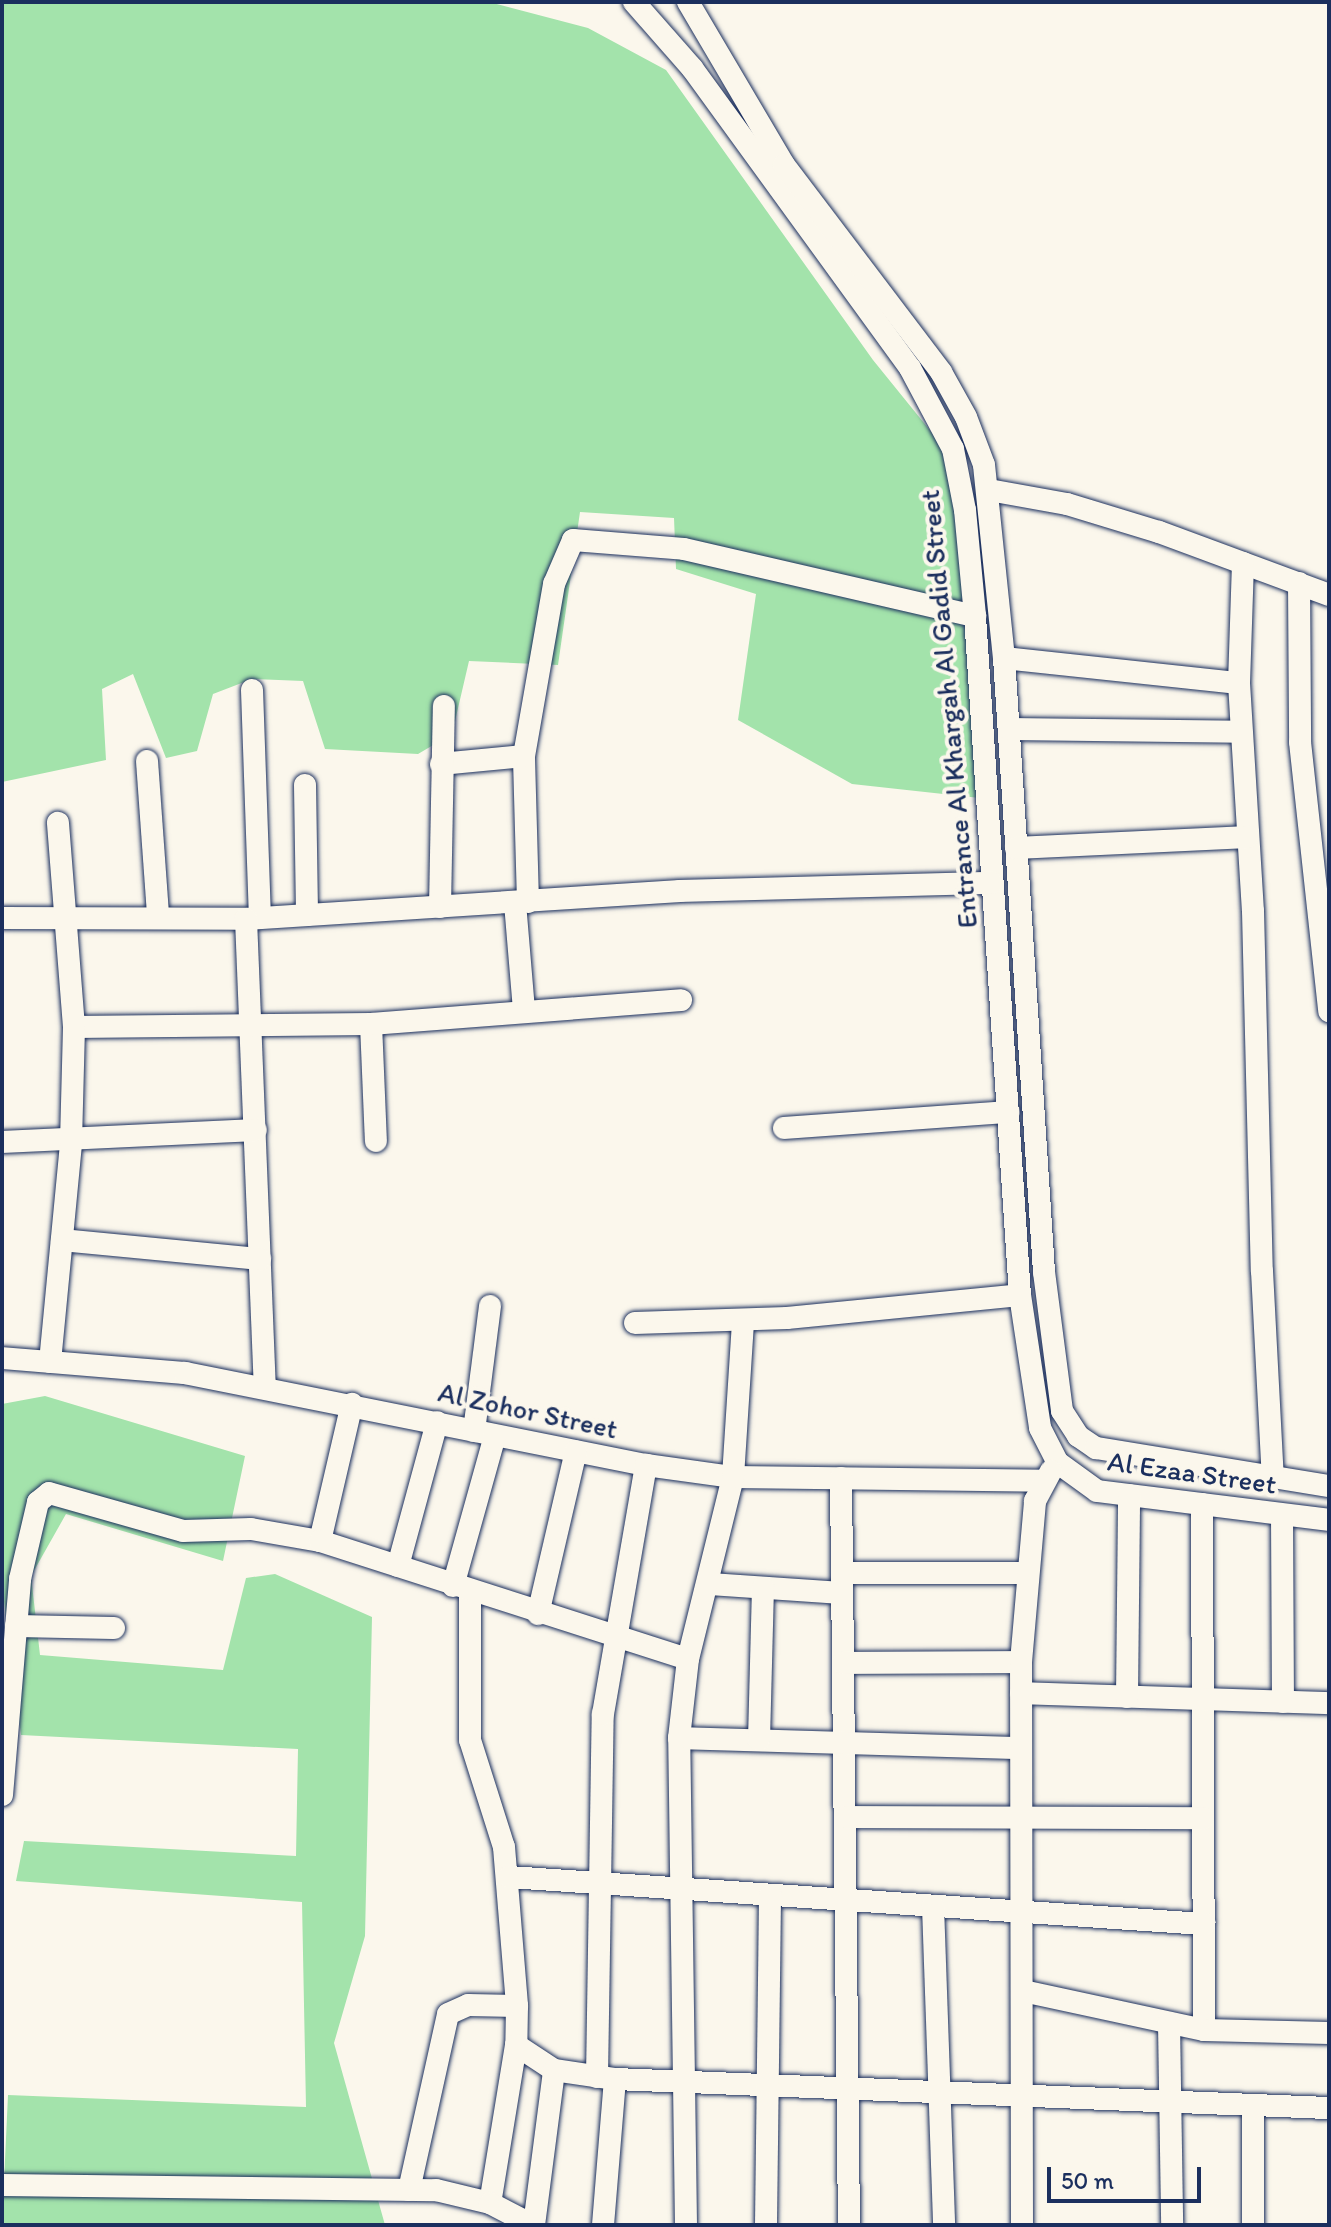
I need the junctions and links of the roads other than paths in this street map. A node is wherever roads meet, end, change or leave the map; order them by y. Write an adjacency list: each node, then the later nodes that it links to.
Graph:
1 (634, 2): 4 (street, Entrance Al Khargah Al Gadid Street)
2 (688, 2): 3 (street, Entrance Al Khargah Al Gadid Street)
3 (748, 106): 4 (street); 5 (street, Entrance Al Khargah Al Gadid Street)
4 (728, 120): 9 (street, Entrance Al Khargah Al Gadid Street)
5 (989, 490): 6 (street); 10 (street, Entrance Al Khargah Al Gadid Street)
6 (1243, 563): 7 (street); 11 (street)
7 (1299, 583): 8 (street); 33 (street)
8 (1329, 595)
9 (975, 616): 16 (street); 23 (street, Entrance Al Khargah Al Gadid Street)
10 (1004, 658): 11 (street); 14 (street, Entrance Al Khargah Al Gadid Street)
11 (1239, 683): 15 (street)
12 (252, 690): 30 (street)
13 (444, 706): 18 (street)
14 (1009, 729): 15 (street); 22 (street, Entrance Al Khargah Al Gadid Street)
15 (1241, 732): 21 (street)
16 (524, 756): 18 (street); 24 (street)
17 (147, 761): 27 (street)
18 (441, 764): 25 (street)
19 (305, 785): 26 (street)
20 (58, 823): 29 (street)
21 (1248, 837): 22 (street); 61 (street)
22 (1016, 848): 55 (street, Entrance Al Khargah Al Gadid Street)
23 (992, 883): 24 (street); 37 (street, Entrance Al Khargah Al Gadid Street)
24 (521, 902): 25 (street); 32 (street)
25 (440, 907): 26 (street)
26 (307, 915): 30 (street)
27 (158, 916): 29 (street); 30 (street)
28 (2, 918): 29 (street)
29 (63, 918): 36 (street)
30 (253, 919): 35 (street)
31 (681, 1000): 32 (street)
32 (524, 1010): 34 (street)
33 (1329, 1011)
34 (371, 1024): 35 (street); 40 (street)
35 (249, 1025): 36 (street); 39 (street)
36 (74, 1027): 42 (street)
37 (1008, 1112): 38 (street); 45 (street, Entrance Al Khargah Al Gadid Street)
38 (784, 1128)
39 (256, 1130): 42 (street); 44 (street)
40 (376, 1141)
41 (2, 1142): 42 (street)
42 (71, 1142): 43 (street)
43 (62, 1240): 44 (street); 50 (street)
44 (260, 1259): 51 (street)
45 (1020, 1295): 47 (street); 58 (street, Entrance Al Khargah Al Gadid Street)
46 (490, 1306): 54 (street)
47 (743, 1321): 48 (street); 59 (street)
48 (635, 1323)
49 (2, 1358): 50 (street, Al Zohor Street)
50 (50, 1362): 51 (street, Al Zohor Street)
51 (265, 1388): 52 (street, Al Zohor Street)
52 (352, 1404): 53 (street, Al Zohor Street); 67 (street)
53 (437, 1422): 54 (street, Al Zohor Street); 68 (street)
54 (484, 1434): 56 (street, Al Zohor Street); 73 (street)
55 (1078, 1436): 58 (street); 61 (street, Al Ezaa Street)
56 (576, 1451): 57 (street, Al Zohor Street); 74 (street)
57 (646, 1465): 59 (street, Al Zohor Street); 77 (street)
58 (1051, 1471): 60 (street, Al Zohor Street); 63 (street, Al Ezaa Street); 69 (street)
59 (733, 1477): 60 (street, Al Zohor Street); 71 (street)
60 (841, 1478): 70 (street)
61 (1273, 1479): 62 (street, Al Ezaa Street)
62 (1329, 1486)
63 (1129, 1495): 64 (street, Al Ezaa Street); 82 (street)
64 (1202, 1504): 65 (street, Al Ezaa Street); 83 (street)
65 (1282, 1515): 66 (street, Al Ezaa Street); 84 (street)
66 (1329, 1520)
67 (320, 1541): 68 (street); 75 (street)
68 (398, 1566): 73 (street)
69 (1027, 1573): 70 (street); 79 (street)
70 (842, 1583): 72 (street); 80 (street)
71 (710, 1584): 72 (street); 78 (street)
72 (763, 1588): 87 (street)
73 (462, 1589): 74 (street); 94 (street)
74 (538, 1614): 77 (street)
75 (16, 1626): 76 (street); 90 (street)
76 (114, 1628)
77 (614, 1638): 78 (street); 95 (street)
78 (688, 1659): 86 (street)
79 (1021, 1662): 80 (street); 81 (street)
80 (843, 1663): 88 (street)
81 (1021, 1693): 82 (street); 89 (street)
82 (1127, 1697): 83 (street)
83 (1203, 1699): 84 (street); 93 (street)
84 (1283, 1702): 85 (street)
85 (1329, 1703)
86 (679, 1738): 87 (street); 96 (street)
87 (759, 1740): 88 (street)
88 (844, 1743): 89 (street); 91 (street)
89 (1021, 1748): 92 (street)
90 (2, 1795)
91 (846, 1817): 92 (street); 98 (street)
92 (1021, 1817): 93 (street); 100 (street)
93 (1203, 1818): 101 (street)
94 (509, 1877): 95 (street); 103 (street)
95 (597, 1884): 96 (street); 109 (street)
96 (680, 1889): 97 (street); 110 (street)
97 (770, 1895): 98 (street); 111 (street)
98 (846, 1900): 99 (street); 112 (street)
99 (933, 1906): 100 (street); 113 (street)
100 (1022, 1912): 101 (street); 102 (street)
101 (1204, 1924): 105 (street)
102 (1023, 1991): 104 (street); 114 (street)
103 (517, 2006): 107 (street); 119 (street)
104 (1169, 2023): 105 (street); 115 (street)
105 (1204, 2030): 106 (street)
106 (1329, 2033)
107 (516, 2045): 108 (street); 120 (street)
108 (554, 2070): 109 (street); 121 (street)
109 (606, 2078): 110 (street); 122 (street)
110 (684, 2082): 111 (street); 123 (street)
111 (767, 2086): 112 (street); 124 (street)
112 (848, 2089): 113 (street); 125 (street)
113 (939, 2093): 114 (street); 126 (street)
114 (1023, 2096): 115 (street); 127 (street)
115 (1171, 2102): 116 (street); 128 (street)
116 (1253, 2106): 117 (street); 129 (street)
117 (1329, 2108)
118 (2, 2185): 119 (street)
119 (409, 2190): 120 (street)
120 (490, 2203): 121 (street)
121 (533, 2225)
122 (603, 2225)
123 (686, 2225)
124 (766, 2225)
125 (849, 2225)
126 (944, 2225)
127 (1022, 2225)
128 (1172, 2225)
129 (1253, 2225)

